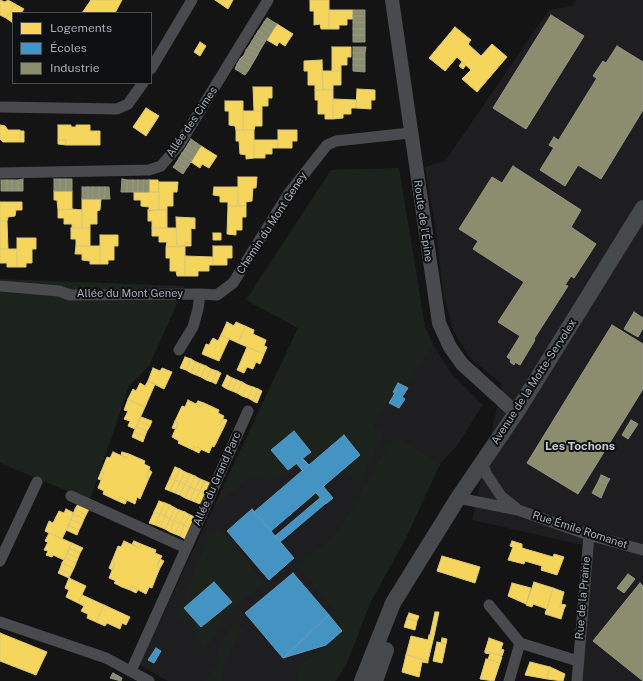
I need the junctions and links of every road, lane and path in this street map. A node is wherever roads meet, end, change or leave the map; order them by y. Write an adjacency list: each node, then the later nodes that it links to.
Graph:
1 (192, 0): 4 (street)
2 (268, 0): 8 (street, Allée des Cimes)
3 (392, 0): 7 (street, Route de l'Épine)
4 (152, 67)
5 (142, 84): 6 (street)
6 (0, 107)
7 (410, 133): 11 (street, Chemin du Mont Geney); 14 (street, Route de l'Épine)
8 (0, 172)
9 (643, 208): 14 (main road, Avenue de la Motte-Servolex)
10 (0, 286): 11 (street, Allée du Mont Geney)
11 (200, 294): 12 (street, Allée du Mont Geney)
12 (179, 350)
13 (248, 411): 21 (street, Allée du Grand Parc)
14 (516, 413): 15 (main road, Avenue de la Motte-Servolex)
15 (482, 463): 18 (main road, Avenue de la Motte-Servolex); 19 (street, Rue Émile Romanet)
16 (36, 482): 24 (street)
17 (71, 496): 21 (street)
18 (458, 498): 19 (street, Rue Émile Romanet); 23 (main road, Avenue de la Motte-Servolex)
19 (518, 510): 20 (street, Rue Émile Romanet)
20 (589, 535): 22 (street, Rue Émile Romanet); 28 (street, Rue de la Prairie)
21 (186, 548): 29 (street, Allée du Grand Parc)
22 (643, 550)
23 (423, 556): 31 (main road, Avenue de la Motte-Servolex); 32 (main road, Avenue de la Motte-Servolex)
24 (0, 561)
25 (489, 605): 27 (street)
26 (0, 622): 29 (street)
27 (520, 643): 28 (street); 33 (street)
28 (578, 661): 34 (street, Rue de la Prairie)
29 (130, 671): 30 (street)
30 (149, 681)
31 (362, 681)
32 (375, 681)
33 (509, 681)
34 (577, 681)

